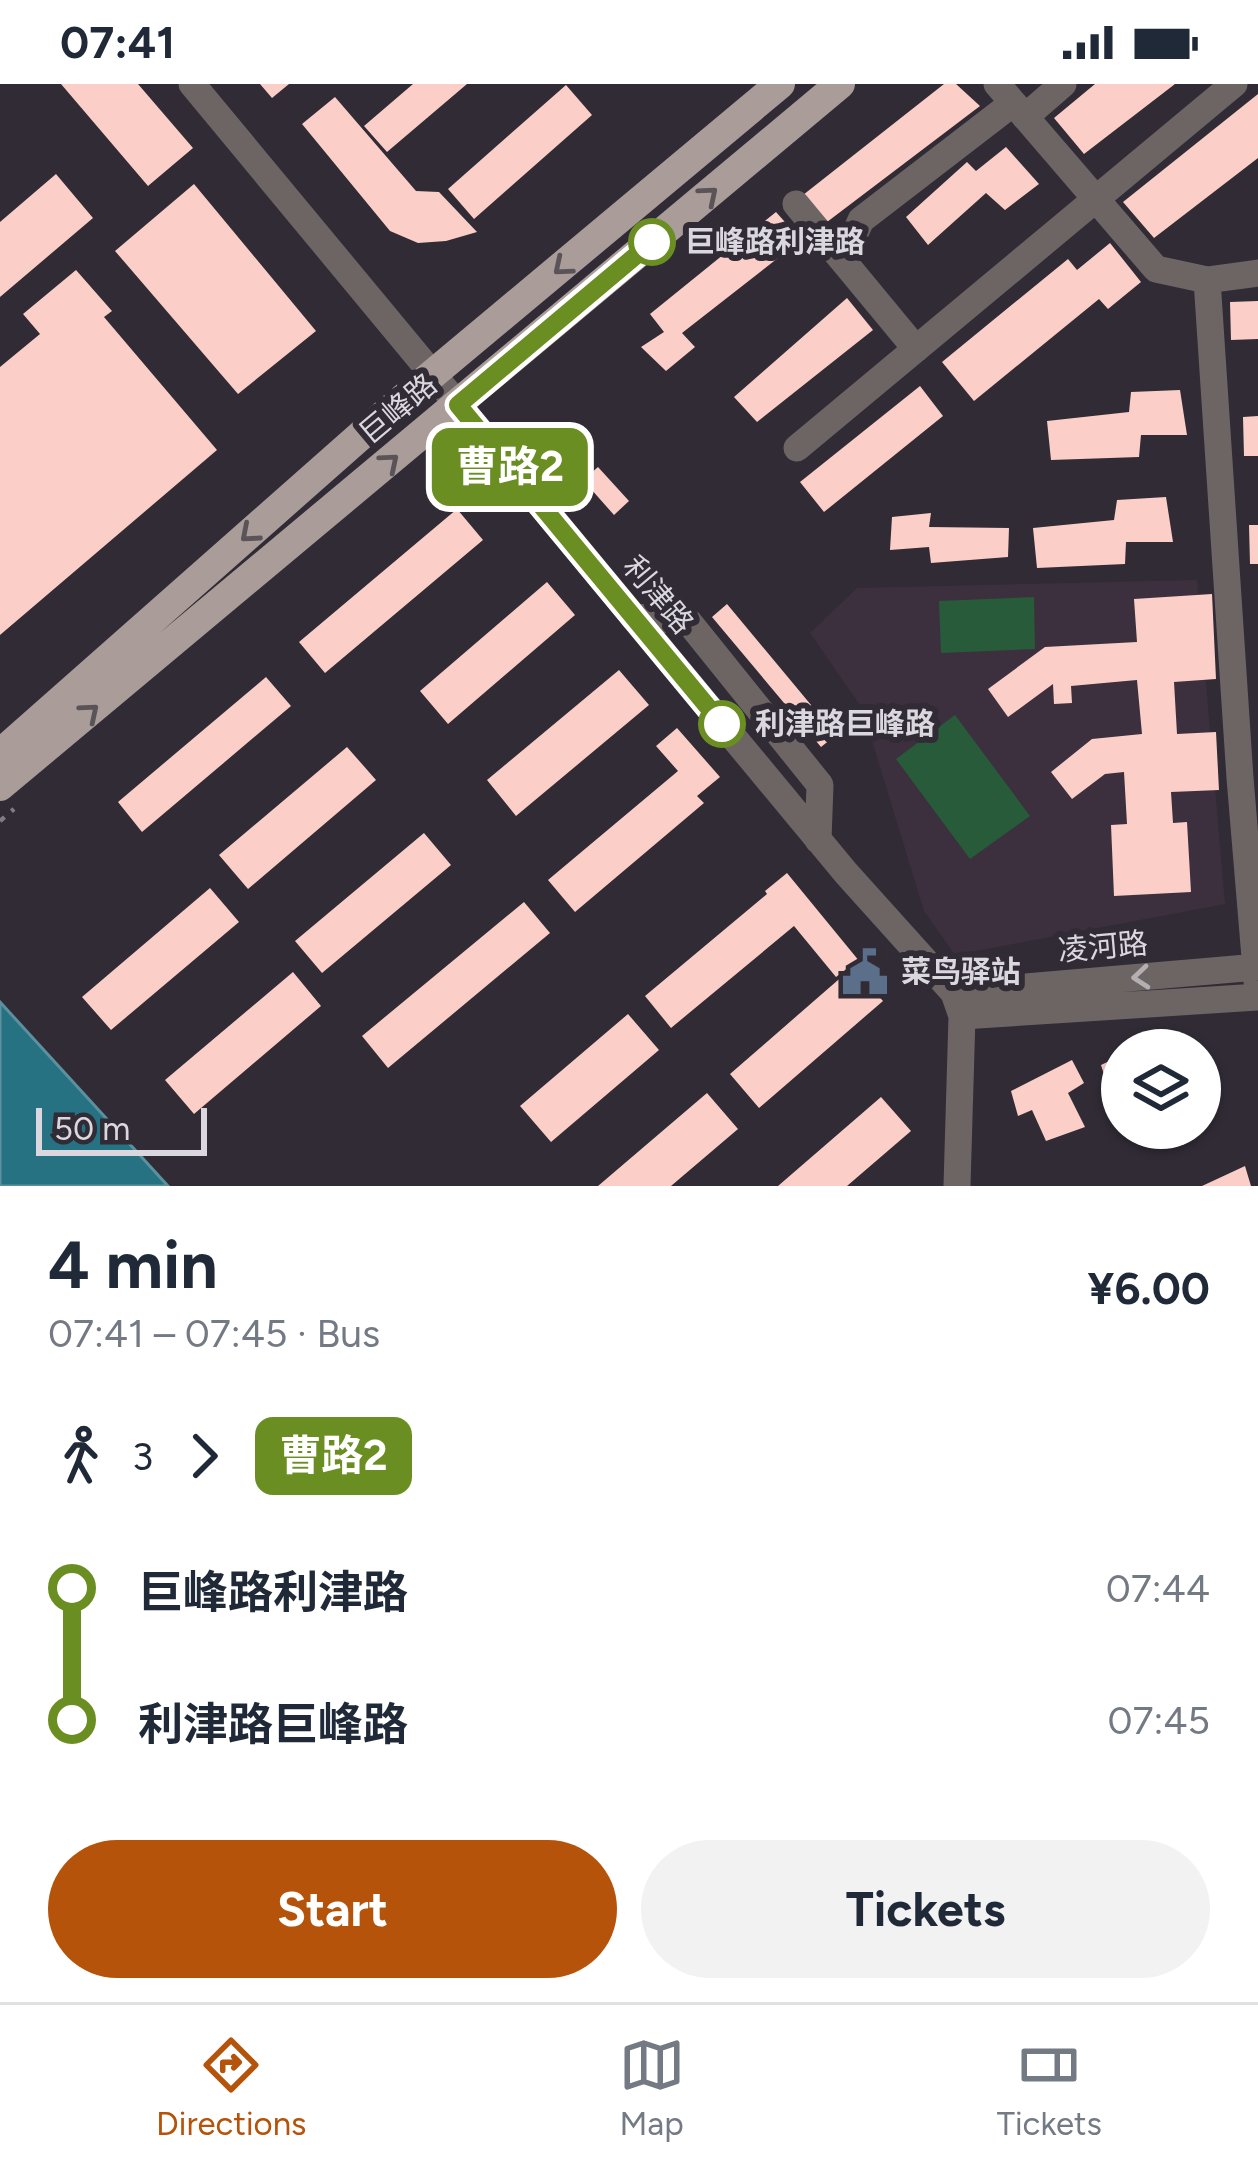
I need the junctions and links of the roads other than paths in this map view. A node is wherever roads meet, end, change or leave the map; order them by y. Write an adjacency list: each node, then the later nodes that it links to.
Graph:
1 (193, 84): 13 (street, 利津路)
2 (780, 84): 13 (main road, 巨峰路, one-way to 13)
3 (840, 84): 14 (main road, 巨峰路, one-way to 3)
4 (1064, 84): 6 (street)
5 (1234, 84): 7 (street)
6 (1012, 101): 7 (street); 9 (street)
7 (1096, 199): 11 (street); 12 (street)
8 (796, 204): 9 (street)
9 (843, 260): 12 (street)
10 (1258, 273): 11 (street)
11 (1208, 280): 20 (street)
12 (916, 349): 15 (street)
13 (433, 375): 14 (street, 利津路); 17 (main road, 巨峰路, one-way to 17)
14 (458, 405): 16 (street, 利津路); 18 (main road, 巨峰路, one-way to 14)
15 (797, 448)
16 (633, 616): 19 (street, 利津路); 19 (street)
17 (0, 754)
18 (0, 786)
19 (818, 840): 21 (street, 利津路)
20 (1257, 981): 21 (street, 凌河路)
21 (958, 1005): 22 (street)
22 (957, 1186)

